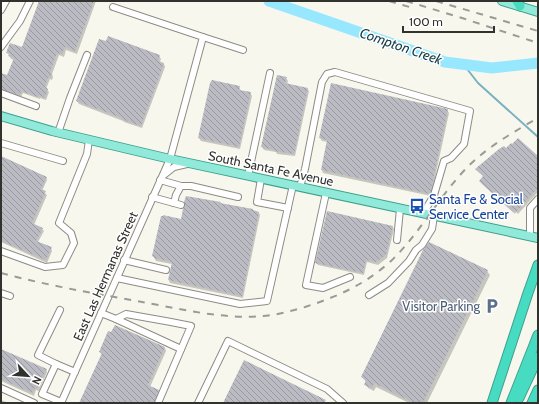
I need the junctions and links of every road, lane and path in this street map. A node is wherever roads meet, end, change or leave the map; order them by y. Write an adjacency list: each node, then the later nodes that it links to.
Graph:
1 (6, 1): 6 (street)
2 (30, 1): 9 (street)
3 (502, 1): 4 (main road)
4 (518, 4): 7 (main road)
5 (113, 7): 8 (street)
6 (1, 10)
7 (538, 12)
8 (203, 37): 10 (street); 19 (street, East Las Hermanas Street)
9 (1, 47)
10 (243, 50)
11 (86, 56): 16 (street)
12 (270, 73): 22 (street)
13 (1, 93): 14 (street)
14 (36, 106)
15 (1, 116): 16 (main road, South Santa Fe Avenue)
16 (58, 132): 17 (main road, South Santa Fe Avenue)
17 (89, 140): 19 (main road, South Santa Fe Avenue); 39 (street)
18 (1, 143): 20 (street)
19 (170, 159): 21 (main road, South Santa Fe Avenue); 23 (street, East Las Hermanas Street)
20 (63, 161)
21 (192, 164): 22 (main road, South Santa Fe Avenue); 23 (street)
22 (248, 176): 24 (main road, South Santa Fe Avenue)
23 (161, 179): 25 (street); 28 (street, East Las Hermanas Street)
24 (261, 179): 26 (main road, South Santa Fe Avenue); 33 (street)
25 (181, 186): 29 (street); 31 (street)
26 (296, 186): 27 (main road, South Santa Fe Avenue); 33 (street); 35 (street)
27 (326, 192): 34 (main road, South Santa Fe Avenue); 43 (street)
28 (152, 197): 31 (street); 40 (street, East Las Hermanas Street)
29 (238, 197)
30 (538, 199): 37 (street)
31 (174, 204): 32 (street)
32 (181, 205)
33 (288, 208): 44 (street)
34 (400, 209): 35 (main road, South Santa Fe Avenue); 38 (street)
35 (423, 214): 36 (main road, South Santa Fe Avenue)
36 (434, 216): 37 (main road, South Santa Fe Avenue); 46 (street)
37 (534, 238)
38 (397, 240)
39 (1, 251)
40 (124, 260): 42 (street); 44 (street, East Las Hermanas Street)
41 (538, 265): 63 (highway)
42 (166, 270)
43 (350, 277)
44 (117, 278): 49 (street, East Las Hermanas Street)
45 (1, 293): 47 (street)
46 (369, 295)
47 (10, 296)
48 (60, 310): 54 (street)
49 (101, 313): 50 (street); 55 (street, East Las Hermanas Street)
50 (116, 319): 52 (street); 52 (street)
51 (538, 335): 64 (highway)
52 (182, 349): 60 (street)
53 (538, 357): 65 (highway)
54 (56, 364): 55 (street); 59 (street)
55 (75, 372): 59 (street, East Las Hermanas Street)
56 (1, 388): 58 (street)
57 (538, 390): 66 (highway)
58 (34, 403)
59 (61, 403)
60 (158, 403)
61 (198, 403): 62 (street)
62 (343, 403)
63 (492, 403)
64 (511, 403)
65 (516, 403)
66 (532, 403)

